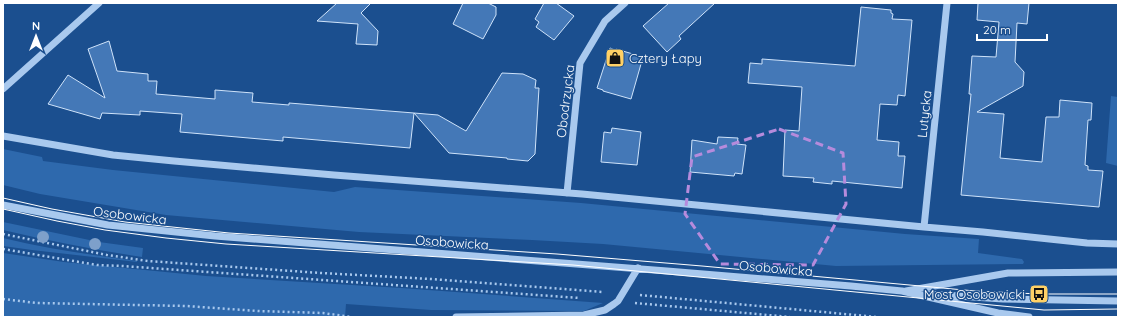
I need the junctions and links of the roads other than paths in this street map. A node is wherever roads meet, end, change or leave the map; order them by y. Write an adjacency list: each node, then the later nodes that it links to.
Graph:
1 (99, 3): 4 (street)
2 (625, 3): 6 (street, Obodrzycka)
3 (947, 3): 8 (street, Lutycka)
4 (3, 89)
5 (3, 136): 6 (street)
6 (567, 193): 8 (street)
7 (3, 205): 10 (street, Osobowicka)
8 (924, 227): 9 (street)
9 (1118, 244)
10 (638, 268): 12 (street, Osobowicka); 14 (street)
11 (1118, 272): 12 (street, Osobowicka)
12 (902, 292): 13 (street); 15 (street, Osobowicka)
13 (1118, 301)
14 (456, 317)
15 (1028, 317)

